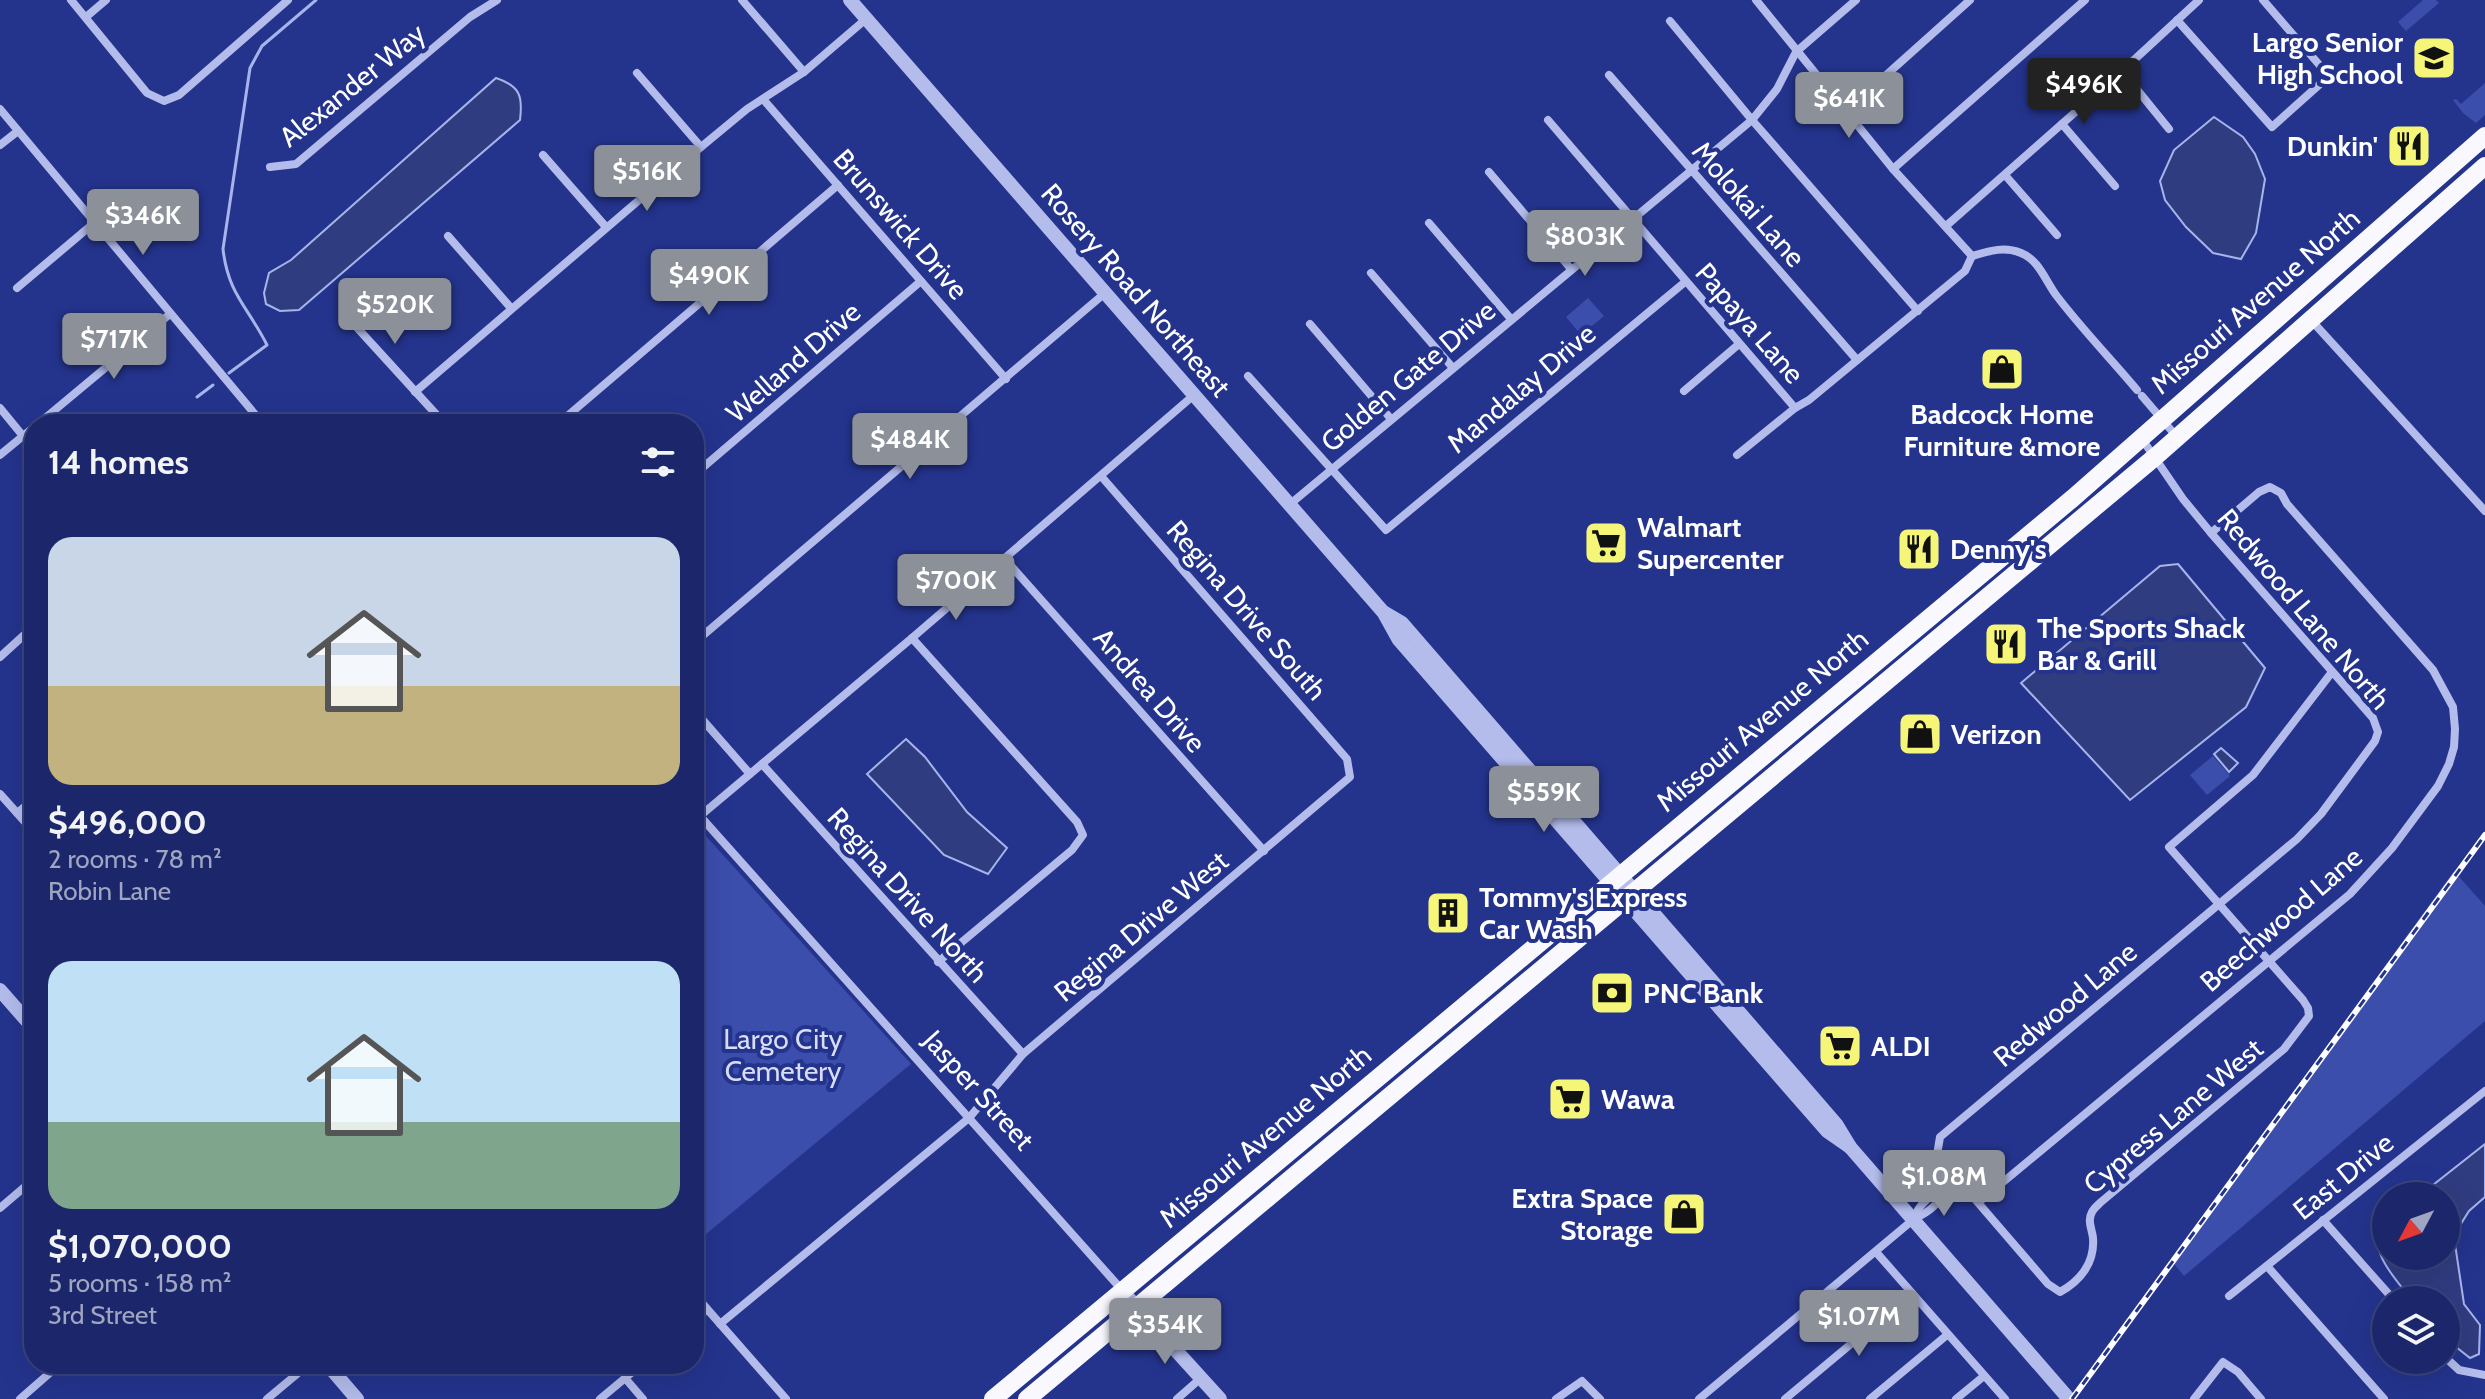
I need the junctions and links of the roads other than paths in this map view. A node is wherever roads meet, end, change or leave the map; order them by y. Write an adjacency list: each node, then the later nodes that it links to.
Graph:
1 (71, 0): 13 (street)
2 (106, 0): 13 (street)
3 (288, 0): 13 (street)
4 (497, 0): 34 (street, Alexander Way)
5 (742, 0): 19 (street)
6 (850, 0): 14 (street, Rosery Road Northeast)
7 (1756, 0): 17 (street)
8 (1856, 0): 17 (street)
9 (1970, 0): 24 (street)
10 (2085, 0): 35 (street)
11 (2199, 0): 15 (street)
12 (2263, 0): 15 (street)
13 (86, 17)
14 (866, 19): 19 (street); 56 (street, Rosery Road Northeast)
15 (2177, 20): 18 (street)
16 (1670, 21): 26 (street)
17 (1796, 52): 24 (street); 26 (street, Golden Gate Drive)
18 (2122, 71): 27 (street); 28 (street)
19 (804, 72): 22 (street)
20 (637, 73): 32 (street)
21 (1609, 75): 36 (street, Molokai Lane)
22 (763, 99): 32 (street); 40 (street, Brunswick Drive)
23 (0, 109): 29 (street)
24 (1846, 111): 35 (street)
25 (1548, 120): 42 (street, Papaya Lane)
26 (1752, 120): 36 (street, Golden Gate Drive); 59 (street)
27 (2062, 124): 39 (street); 41 (street)
28 (2169, 129)
29 (18, 131): 31 (street); 43 (street)
30 (2485, 136): 53 (main road, Missouri Avenue North)
31 (0, 145)
32 (701, 147): 46 (street)
33 (543, 155): 46 (street)
34 (270, 167)
35 (1893, 169): 45 (street)
36 (1691, 171): 42 (street, Golden Gate Drive); 66 (street, Molokai Lane)
37 (1489, 172): 50 (street)
38 (2482, 174): 62 (main road, Missouri Avenue North)
39 (2005, 175): 45 (street); 47 (street)
40 (838, 185): 52 (street, Brunswick Drive); 79 (street)
41 (2115, 186)
42 (1634, 218): 50 (street, Golden Gate Drive); 54 (street, Papaya Lane)
43 (94, 223): 55 (street); 60 (street)
44 (1429, 223): 61 (street)
45 (1946, 226): 49 (street)
46 (606, 227): 58 (street)
47 (2057, 235)
48 (448, 236): 58 (street)
49 (1972, 256): 59 (street); 81 (street)
50 (1571, 269): 61 (street, Golden Gate Drive)
51 (1371, 273): 68 (street)
52 (921, 281): 70 (street, Brunswick Drive); 88 (street, Welland Drive)
53 (2322, 281): 57 (main road, Missouri Avenue North); 62 (main road)
54 (1685, 282): 65 (street, Papaya Lane); 89 (street, Mandalay Drive)
55 (17, 288)
56 (1105, 293): 70 (street); 73 (street, Rosery Road Northeast)
57 (2291, 307): 67 (main road); 81 (main road, Missouri Avenue North)
58 (511, 308): 72 (street)
59 (1918, 311): 66 (street)
60 (170, 314): 76 (street); 77 (street)
61 (1511, 319): 68 (street, Golden Gate Drive)
62 (2311, 320): 67 (main road, Missouri Avenue North); 92 (street)
63 (351, 321): 72 (street)
64 (1310, 324): 80 (street)
65 (1739, 344): 71 (street); 75 (street, Papaya Lane)
66 (1857, 360): 75 (street)
67 (2262, 362): 83 (main road, Missouri Avenue North)
68 (1453, 368): 80 (street, Golden Gate Drive)
69 (1248, 376): 89 (street)
70 (1006, 379): 96 (street)
71 (1684, 391)
72 (415, 392): 78 (street)
73 (1194, 395): 90 (street); 91 (street, Rosery Road Northeast)
74 (0, 408): 82 (street)
75 (1795, 408): 86 (street)
76 (50, 414)
77 (255, 414)
78 (436, 414)
79 (570, 414)
80 (1391, 419): 89 (street, Golden Gate Drive)
81 (2163, 420): 83 (street); 84 (main road, Missouri Avenue North)
82 (23, 436): 85 (street)
83 (2177, 437): 87 (main road, Missouri Avenue North)
84 (2142, 439): 87 (street, Redwood Lane North); 97 (main road, Missouri Avenue North)
85 (0, 455)
86 (1737, 455)
87 (2155, 457): 93 (street, Redwood Lane North); 101 (main road, Missouri Avenue North)
88 (704, 466)
89 (1331, 469): 91 (street, Golden Gate Drive)
90 (1101, 476): 94 (street); 107 (street, Regina Drive South)
91 (1289, 505): 115 (street, Rosery Road Northeast)
92 (2485, 511)
93 (2211, 533): 102 (street, Redwood Lane North); 119 (street, Beechwood Lane)
94 (1004, 558): 98 (street); 114 (street, Andrea Drive)
95 (24, 635): 99 (street)
96 (704, 635)
97 (1908, 636): 100 (main road, Missouri Avenue North); 101 (main road)
98 (912, 638): 105 (street); 118 (street)
99 (0, 657)
100 (1877, 661): 104 (main road); 115 (main road, Missouri Avenue North)
101 (1904, 667): 104 (main road, Missouri Avenue North)
102 (2332, 672): 117 (street, Redwood Lane North); 117 (street)
103 (704, 721): 106 (street)
104 (1801, 754): 116 (main road, Missouri Avenue North)
105 (762, 764): 106 (street); 118 (street, Regina Drive North)
106 (750, 774): 111 (street)
107 (1350, 777): 114 (street, Regina Drive West)
108 (0, 794): 110 (street)
109 (24, 807): 110 (street)
110 (17, 813): 112 (street)
111 (704, 813)
112 (24, 821)
113 (704, 827): 129 (street, Jasper Street)
114 (1264, 851): 125 (street, Regina Drive West)
115 (1617, 879): 116 (street, Rosery Road Northeast); 122 (main road, Missouri Avenue North)
116 (1630, 896): 121 (street); 124 (street); 128 (main road, Missouri Avenue North)
117 (2219, 904): 119 (street); 132 (street, Redwood Lane)
118 (938, 962): 125 (street, Regina Drive North)
119 (2270, 962): 134 (street, Beechwood Lane); 134 (street, Cypress Lane West)
120 (2, 996): 123 (street)
121 (1714, 1001): 124 (street); 130 (street)
122 (1468, 1003): 126 (main road, Missouri Avenue North); 128 (main road)
123 (24, 1019)
124 (1768, 1046): 130 (street)
125 (1023, 1054): 129 (street, Regina Drive West)
126 (1377, 1078): 131 (main road); 141 (main road, Missouri Avenue North)
127 (2485, 1091): 137 (street, East Drive)
128 (1382, 1103): 131 (main road, Missouri Avenue North)
129 (969, 1118): 141 (street, Jasper Street); 148 (street, Regina Drive West)
130 (1850, 1147): 136 (street)
131 (1302, 1169): 145 (main road, Missouri Avenue North)
132 (1958, 1178): 134 (street); 136 (street)
133 (24, 1188): 135 (street)
134 (1979, 1202)
135 (0, 1208)
136 (1914, 1219): 138 (street); 176 (street)
137 (2323, 1220): 139 (street, East Drive); 140 (street)
138 (1876, 1252): 142 (street); 171 (street)
139 (2267, 1266): 143 (street, East Drive); 179 (street)
140 (2382, 1286)
141 (1122, 1291): 145 (street, Jasper Street); 165 (main road, Missouri Avenue North)
142 (1912, 1293): 149 (street); 172 (street)
143 (2229, 1296)
144 (704, 1306): 146 (street)
145 (1137, 1308): 158 (street, Jasper Street); 166 (main road, Missouri Avenue North)
146 (707, 1309): 147 (street); 148 (street)
147 (704, 1312)
148 (720, 1324): 164 (street)
149 (1947, 1335): 156 (street); 173 (street)
150 (2460, 1370): 155 (street)
151 (49, 1374): 159 (street)
152 (297, 1374): 160 (street)
153 (336, 1374): 161 (street)
154 (630, 1374): 157 (street)
155 (2485, 1375)
156 (1984, 1376): 174 (street); 175 (street)
157 (625, 1378): 162 (street); 163 (street)
158 (1201, 1378): 167 (street); 168 (street, Jasper Street)
159 (20, 1399)
160 (267, 1399)
161 (357, 1399)
162 (600, 1399)
163 (643, 1399)
164 (786, 1399)
165 (993, 1399)
166 (1027, 1399)
167 (1177, 1399)
168 (1220, 1399)
169 (1556, 1399): 170 (street)
170 (1600, 1399)
171 (1699, 1399)
172 (1785, 1399)
173 (1870, 1399)
174 (1956, 1399)
175 (2005, 1399)
176 (2069, 1399)
177 (2194, 1399): 178 (street)
178 (2261, 1399)
179 (2384, 1399)

